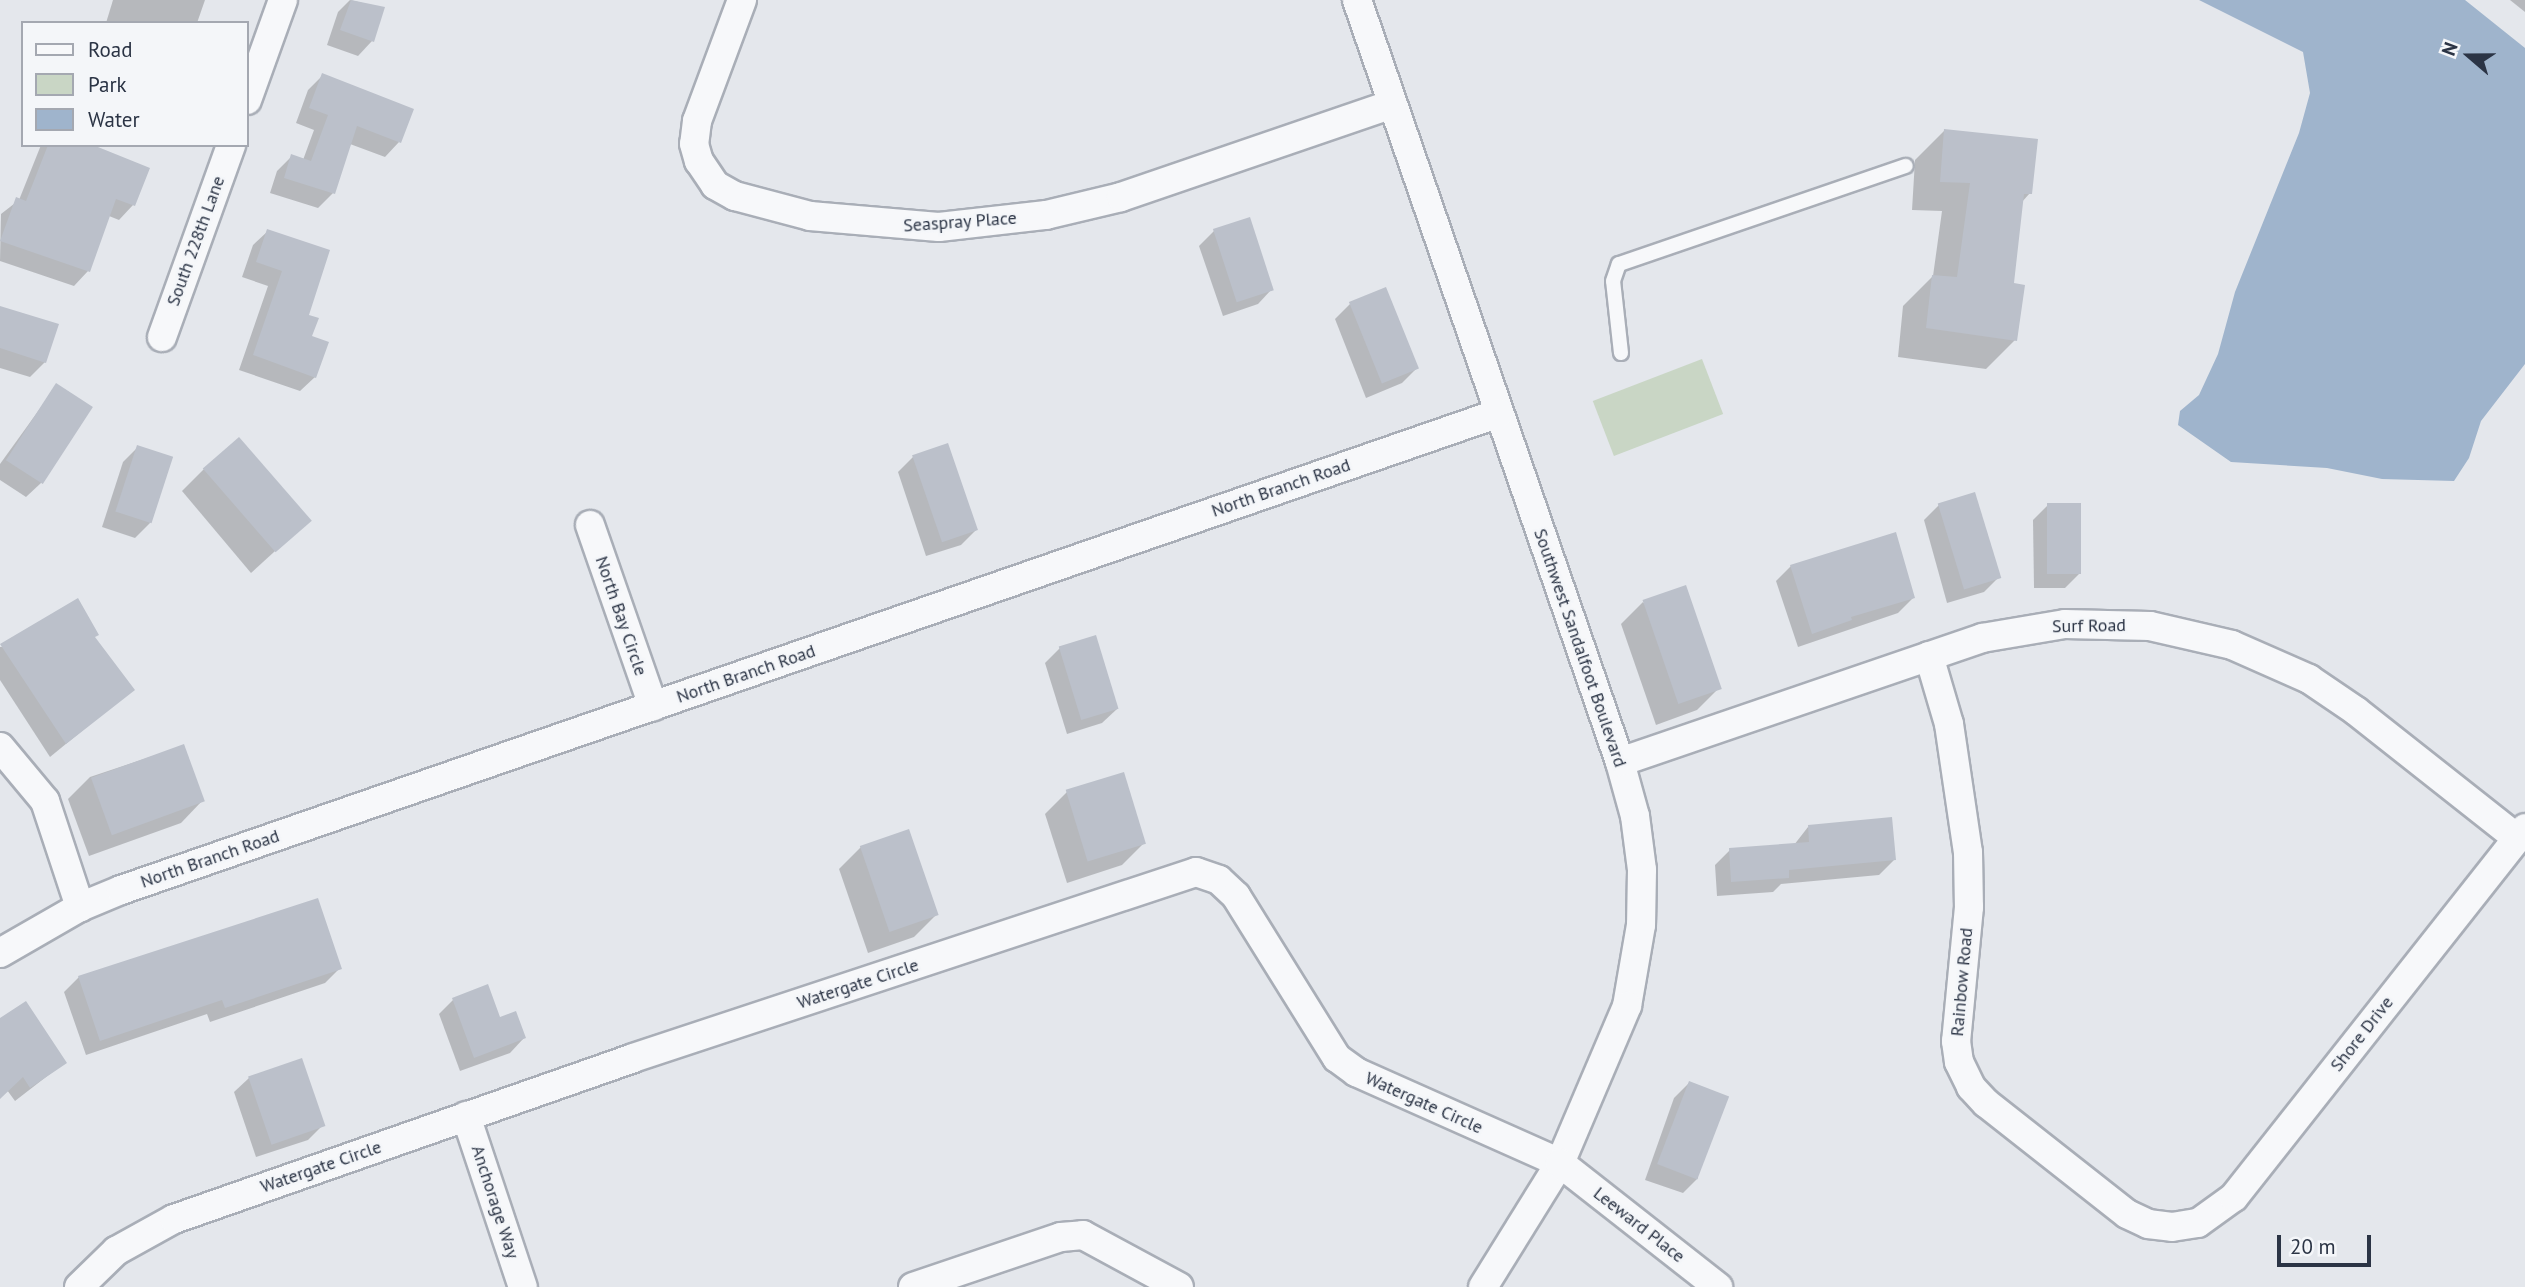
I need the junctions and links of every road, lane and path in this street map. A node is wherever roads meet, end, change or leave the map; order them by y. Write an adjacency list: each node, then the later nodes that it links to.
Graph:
1 (283, 0): 4 (street)
2 (742, 0): 5 (street, Seaspray Place)
3 (1357, 0): 5 (street, Southwest Sandalfoot Boulevard)
4 (248, 97)
5 (1393, 104): 10 (street, Southwest Sandalfoot Boulevard)
6 (230, 147): 8 (street, South 228th Lane)
7 (1906, 166): 9 (lane)
8 (162, 337)
9 (1621, 353)
10 (1499, 412): 13 (street, North Branch Road); 15 (street, Southwest Sandalfoot Boulevard)
11 (590, 525): 13 (street, North Bay Circle)
12 (1929, 656): 15 (street, Surf Road); 16 (street, Surf Road); 21 (street, Rainbow Road)
13 (653, 706): 17 (street, North Branch Road)
14 (0, 747): 17 (street)
15 (1620, 762): 20 (street, Southwest Sandalfoot Boulevard)
16 (2521, 833): 21 (street, Shore Drive)
17 (80, 907): 18 (street, North Branch Road)
18 (0, 953)
19 (466, 1116): 20 (street, Watergate Circle); 22 (street, Watergate Circle); 23 (street, Anchorage Way)
20 (1560, 1163): 26 (street, Southwest Sandalfoot Boulevard); 27 (street, Leeward Place)
21 (2188, 1225)
22 (79, 1287)
23 (523, 1287)
24 (913, 1287): 25 (street)
25 (1179, 1287)
26 (1483, 1287)
27 (1718, 1287)

